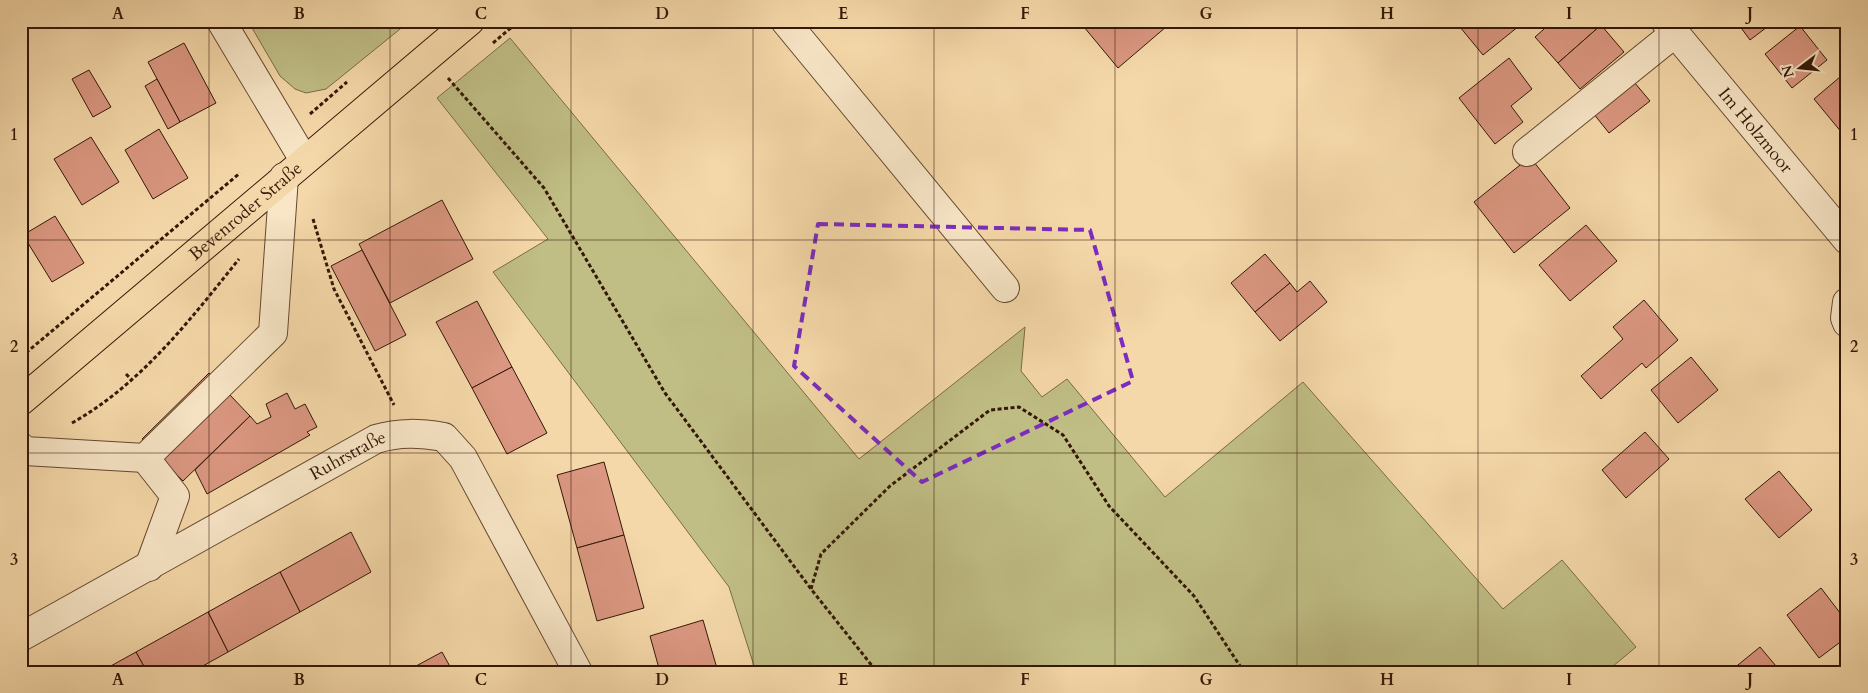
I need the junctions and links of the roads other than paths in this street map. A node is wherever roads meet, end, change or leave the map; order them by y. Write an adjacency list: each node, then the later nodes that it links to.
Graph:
1 (221, 21): 6 (street)
2 (470, 21): 6 (main road, Bevenroder Straße)
3 (785, 21): 8 (street)
4 (1670, 27): 5 (street); 7 (street, Im Holzmoor)
5 (1528, 152)
6 (294, 169): 11 (main road, Bevenroder Straße); 13 (street)
7 (1847, 240)
8 (1005, 288)
9 (1847, 302): 10 (street)
10 (1847, 323)
11 (21, 400)
12 (21, 447): 13 (street)
13 (145, 458): 14 (street)
14 (149, 567): 15 (street, Ruhrstraße); 16 (street, Ruhrstraße)
15 (21, 637)
16 (578, 672)

